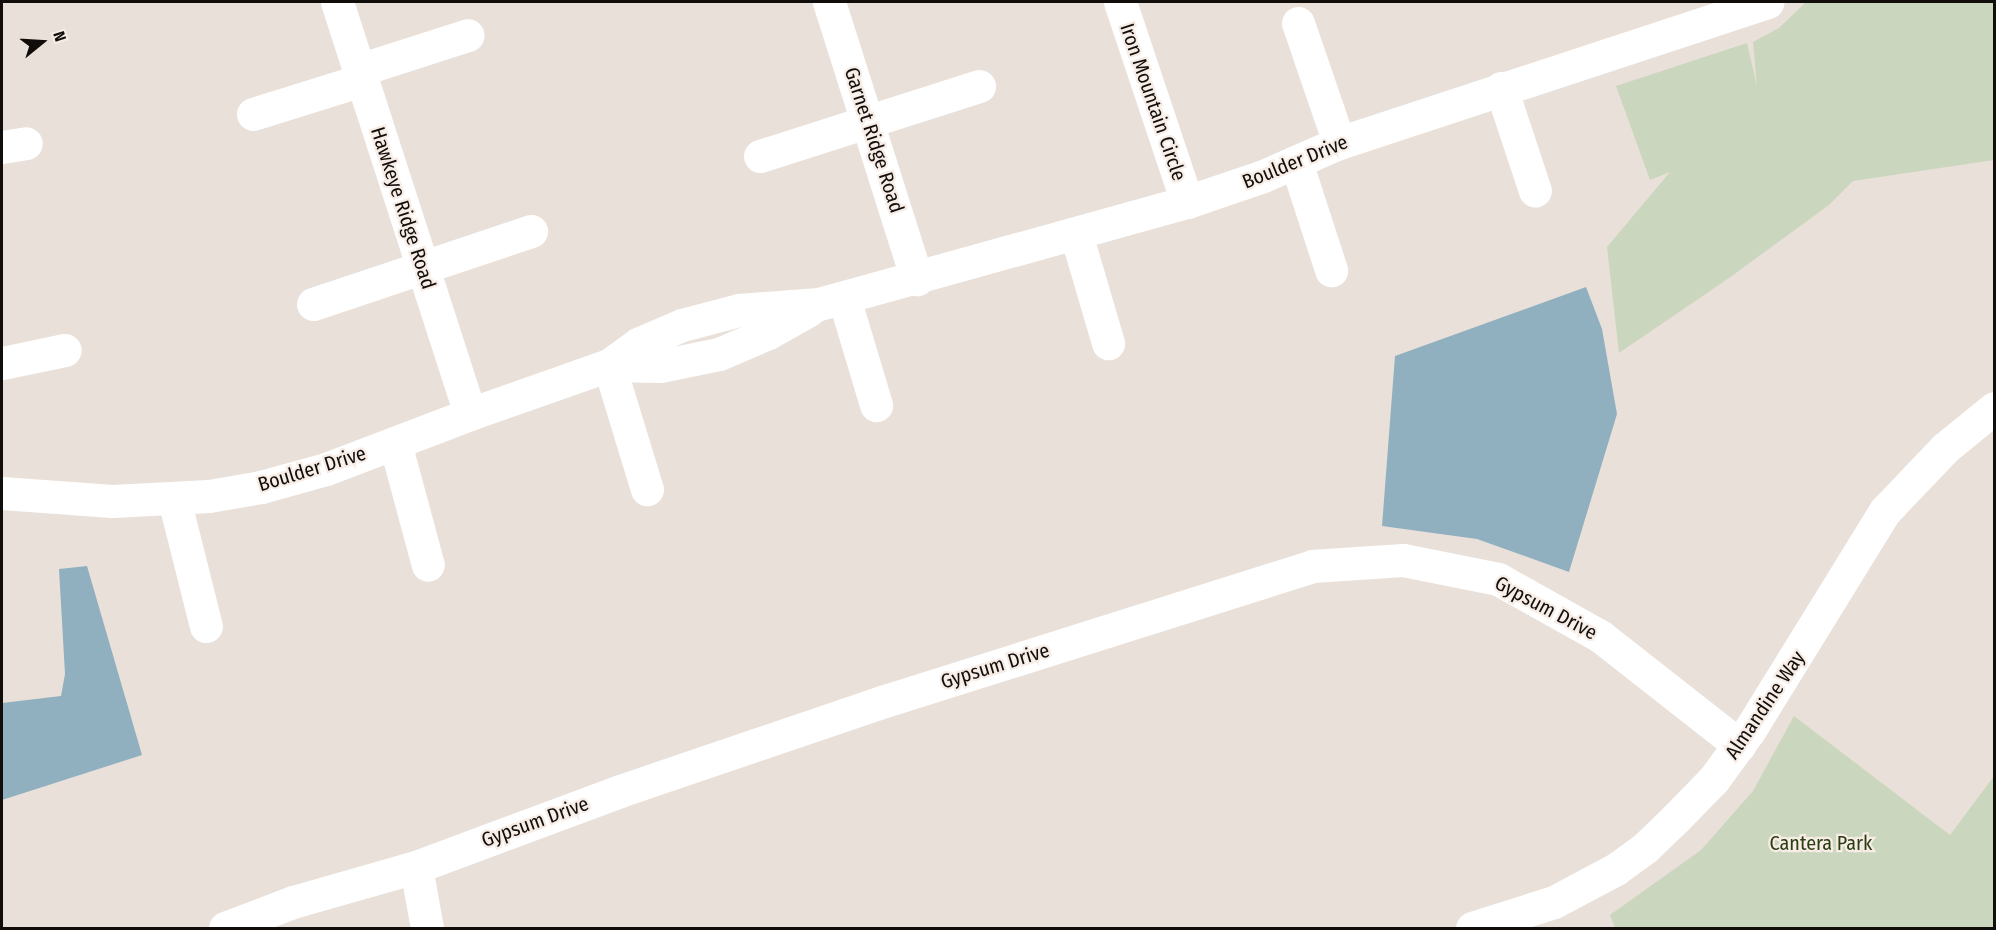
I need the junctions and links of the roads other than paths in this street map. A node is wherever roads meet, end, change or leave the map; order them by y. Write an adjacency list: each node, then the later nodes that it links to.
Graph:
1 (337, 2): 7 (street, Hawkeye Ridge Road)
2 (829, 2): 11 (street, Garnet Ridge Road)
3 (1120, 2): 16 (street, Iron Mountain Circle)
4 (1767, 2): 9 (street, Boulder Drive)
5 (1298, 23): 12 (street)
6 (468, 35): 7 (street)
7 (361, 75): 10 (street); 19 (street, Hawkeye Ridge Road)
8 (979, 86): 11 (street)
9 (1501, 88): 12 (street, Boulder Drive); 15 (street)
10 (253, 114)
11 (868, 122): 13 (street); 21 (street, Garnet Ridge Road)
12 (1339, 143): 14 (street, Boulder Drive)
13 (760, 156)
14 (1296, 162): 16 (street, Boulder Drive); 20 (street)
15 (1535, 190)
16 (1187, 202): 18 (street, Boulder Drive)
17 (531, 231): 19 (street)
18 (1076, 234): 21 (street, Boulder Drive); 24 (street)
19 (422, 267): 23 (street); 30 (street, Hawkeye Ridge Road)
20 (1331, 270)
21 (917, 279): 22 (street, Boulder Drive)
22 (831, 301): 27 (street, Boulder Drive); 28 (street)
23 (313, 304)
24 (1108, 343)
25 (65, 350): 26 (street)
26 (2, 363)
27 (609, 365): 30 (street, Boulder Drive); 32 (street)
28 (876, 405)
29 (1995, 408): 37 (street, Almandine Way)
30 (470, 414): 31 (street, Boulder Drive)
31 (394, 442): 34 (street, Boulder Drive); 35 (street)
32 (647, 489)
33 (2, 493): 34 (street, Boulder Drive)
34 (174, 499): 36 (street)
35 (428, 565)
36 (206, 626)
37 (1739, 745): 38 (street, Gypsum Drive); 41 (street, Almandine Way)
38 (417, 867): 39 (street, Gypsum Drive); 40 (street)
39 (225, 928)
40 (428, 928)
41 (1472, 928)

